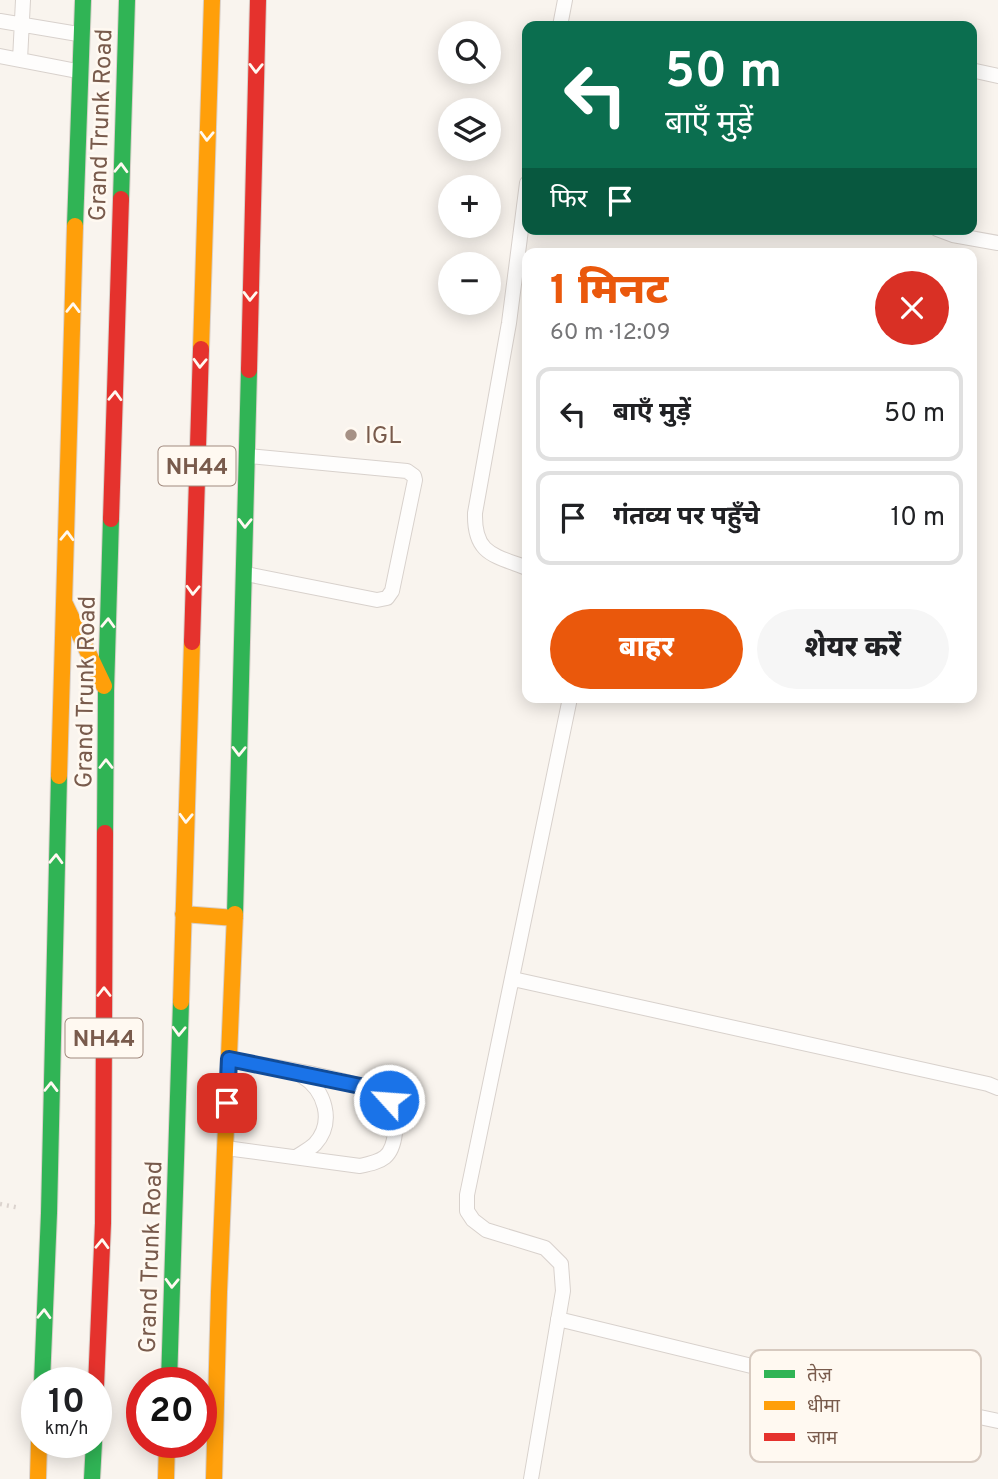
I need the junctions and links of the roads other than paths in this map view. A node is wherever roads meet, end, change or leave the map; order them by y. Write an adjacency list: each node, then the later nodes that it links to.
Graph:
1 (23, 0): 9 (lane)
2 (83, 0): 10 (main road)
3 (127, 0): 23 (main road, Grand Trunk Road / NH44, one-way to 3)
4 (212, 0): 25 (main road, Grand Trunk Road / NH44, one-way to 25)
5 (258, 0): 19 (main road, one-way to 19)
6 (565, 0): 8 (lane)
7 (0, 21): 9 (lane)
8 (560, 21)
9 (23, 25): 10 (lane); 12 (lane)
10 (81, 34): 13 (main road)
11 (0, 56): 12 (lane)
12 (20, 60): 13 (lane)
13 (79, 71): 22 (main road, one-way to 13)
14 (977, 72): 15 (lane)
15 (998, 76)
16 (522, 222): 20 (lane)
17 (953, 235): 18 (lane)
18 (998, 243)
19 (246, 455): 21 (main road, one-way to 21); 21 (lane)
20 (522, 566)
21 (243, 574): 26 (main road, one-way to 26)
22 (65, 604): 23 (main road); 35 (main road, one-way to 22)
23 (106, 691): 36 (main road, Grand Trunk Road / NH44, one-way to 23)
24 (568, 703): 27 (lane)
25 (183, 914): 26 (main road); 37 (main road, Grand Trunk Road / NH44, one-way to 37)
26 (235, 918): 28 (main road)
27 (513, 979): 30 (lane); 33 (lane)
28 (229, 1059): 29 (lane); 31 (main road)
29 (292, 1070): 32 (lane); 32 (lane)
30 (998, 1088)
31 (225, 1148): 32 (lane); 44 (main road)
32 (296, 1157)
33 (558, 1319): 34 (lane); 45 (lane)
34 (750, 1366)
35 (43, 1367)
36 (97, 1367)
37 (169, 1367)
38 (39, 1458): 41 (main road)
39 (93, 1458): 42 (main road)
40 (167, 1458): 43 (main road)
41 (38, 1479)
42 (92, 1479)
43 (166, 1479)
44 (214, 1479)
45 (531, 1479)

